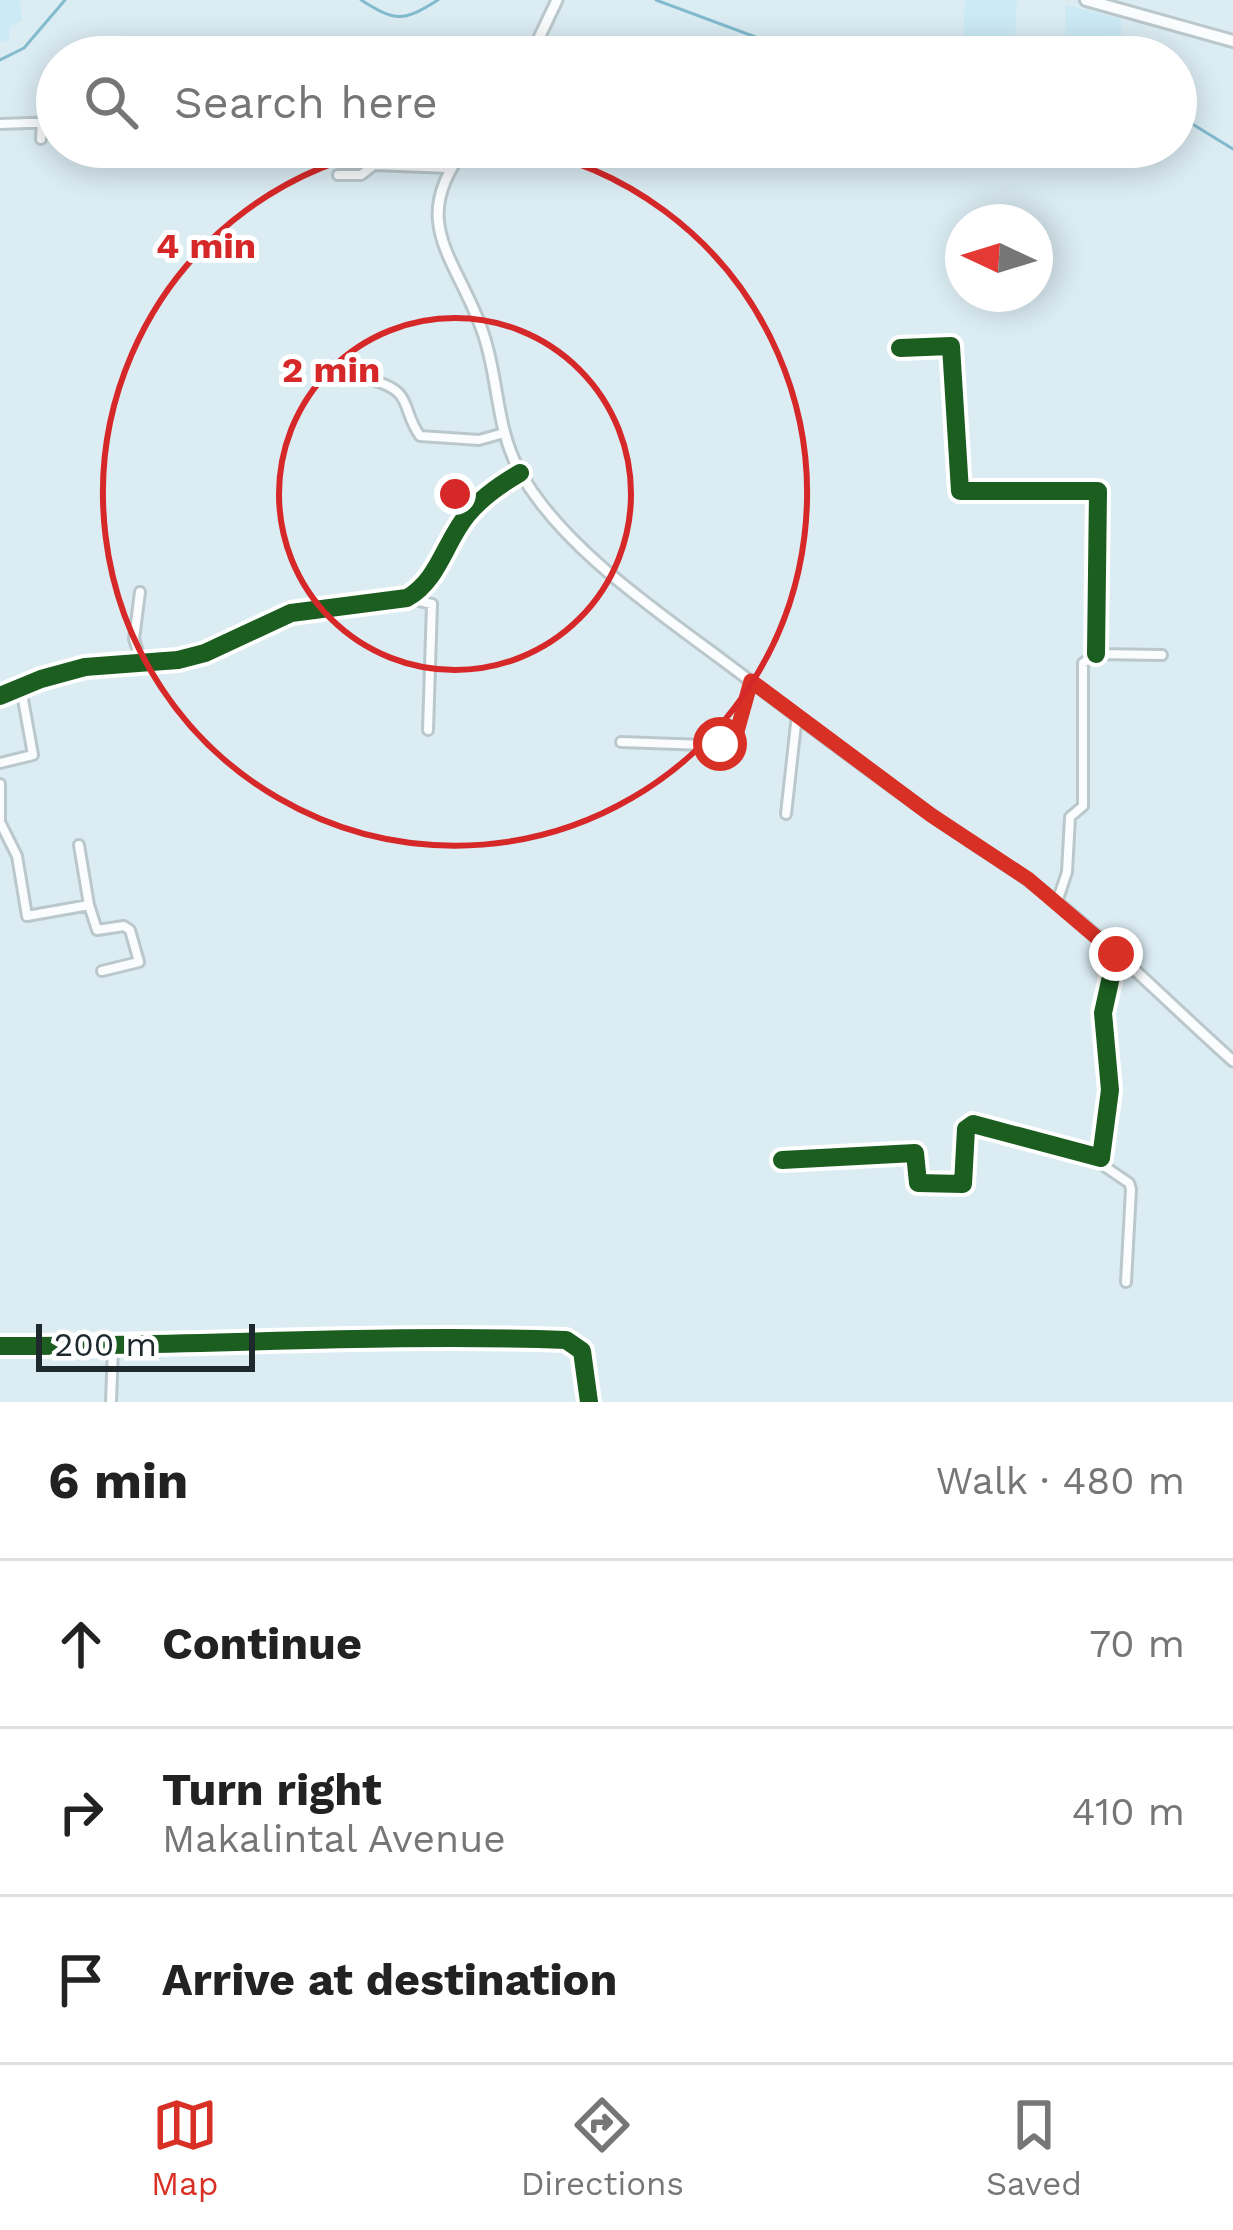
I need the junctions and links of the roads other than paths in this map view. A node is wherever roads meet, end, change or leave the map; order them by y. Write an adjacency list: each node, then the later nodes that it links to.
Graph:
1 (557, 0): 3 (main road)
2 (1086, 0): 4 (highway)
3 (540, 36)
4 (1233, 40)
5 (36, 122): 6 (street)
6 (0, 124)
7 (370, 168): 9 (street)
8 (449, 168): 12 (main road)
9 (338, 175)
10 (900, 348): 16 (street)
11 (373, 380): 12 (street)
12 (504, 433): 13 (main road)
13 (520, 473): 15 (street); 19 (main road)
14 (140, 592): 18 (street)
15 (407, 598): 18 (street); 23 (street)
16 (1096, 654): 17 (street); 29 (street)
17 (1162, 656)
18 (141, 661): 20 (street)
19 (751, 681): 22 (main road); 24 (street)
20 (21, 688): 21 (street); 25 (street)
21 (0, 696)
22 (797, 715): 27 (street); 29 (main road)
23 (428, 730)
24 (621, 742)
25 (0, 764)
26 (0, 784): 30 (street)
27 (786, 814)
28 (79, 845): 30 (street)
29 (1057, 902): 31 (main road)
30 (89, 905): 32 (street)
31 (1116, 954): 33 (main road); 34 (street)
32 (101, 971)
33 (1233, 1061)
34 (1101, 1158): 35 (street); 36 (street)
35 (782, 1160)
36 (1126, 1282)
37 (0, 1346): 38 (street)
38 (112, 1347): 39 (street); 40 (street)
39 (111, 1402)
40 (589, 1402)

